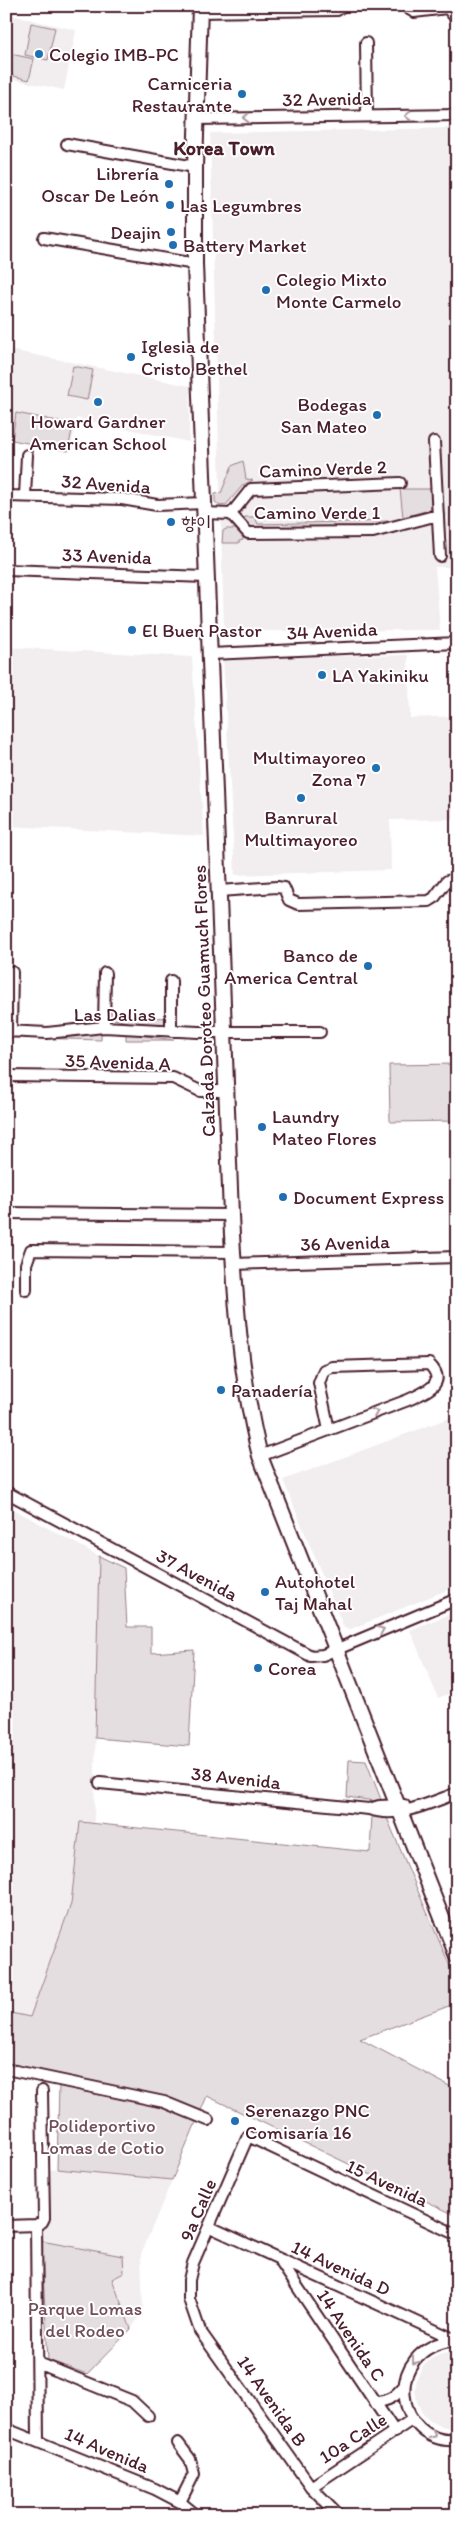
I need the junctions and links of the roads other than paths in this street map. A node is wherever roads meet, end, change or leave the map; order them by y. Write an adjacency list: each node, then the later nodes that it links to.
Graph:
1 (342, 6): 4 (street)
2 (410, 6): 3 (street)
3 (446, 7): 6 (street)
4 (279, 8): 5 (street)
5 (200, 9): 10 (main road, Calzada Doroteo Guamuch Flores)
6 (457, 20)
7 (366, 43): 9 (street)
8 (457, 115): 9 (street, 32 Avenida, one-way to 9)
9 (367, 116): 10 (street, 32 Avenida, one-way to 10)
10 (197, 119): 12 (main road, Calzada Doroteo Guamuch Flores)
11 (67, 144): 12 (street)
12 (195, 167): 14 (main road, Calzada Doroteo Guamuch Flores)
13 (44, 238): 14 (street)
14 (195, 264): 20 (main road, Calzada Doroteo Guamuch Flores)
15 (434, 442): 22 (street)
16 (27, 454): 19 (street)
17 (400, 483): 21 (street, Camino Verde 2)
18 (6, 496): 19 (street, 32 Avenida)
19 (26, 496): 20 (street, 32 Avenida)
20 (203, 508): 21 (street, 32 Avenida); 25 (main road, Calzada Doroteo Guamuch Flores)
21 (231, 514): 22 (street, Camino Verde 1)
22 (438, 515): 23 (street)
23 (440, 556)
24 (6, 570): 25 (street, 33 Avenida)
25 (206, 576): 27 (main road, Calzada Doroteo Guamuch Flores)
26 (457, 643): 27 (street, 34 Avenida)
27 (210, 654): 29 (main road, Calzada Doroteo Guamuch Flores)
28 (457, 879): 29 (street)
29 (219, 891): 35 (main road, Calzada Doroteo Guamuch Flores)
30 (12, 972): 36 (street)
31 (105, 973): 33 (street)
32 (171, 980): 34 (street)
33 (104, 1027): 34 (street, Las Dalias); 36 (street, Las Dalias)
34 (171, 1031): 35 (street, Las Dalias)
35 (224, 1031): 37 (street, Las Dalias); 39 (main road, Calzada Doroteo Guamuch Flores)
36 (9, 1032)
37 (320, 1032)
38 (6, 1076): 39 (street, 35 Avenida A)
39 (227, 1091): 41 (main road, Calzada Doroteo Guamuch Flores)
40 (6, 1214): 41 (street)
41 (231, 1215): 43 (main road, Calzada Doroteo Guamuch Flores)
42 (457, 1257): 43 (street, 36 Avenida)
43 (233, 1258): 44 (street, 36 Avenida); 46 (main road, Calzada Doroteo Guamuch Flores)
44 (26, 1290)
45 (329, 1430): 45 (street, one-way to 45); 46 (street)
46 (260, 1456): 49 (main road, Calzada Doroteo Guamuch Flores)
47 (6, 1492): 49 (street, 37 Avenida)
48 (457, 1599): 49 (street, 37 Avenida, one-way to 48)
49 (336, 1649): 52 (main road, Calzada Doroteo Guamuch Flores)
50 (100, 1783): 52 (street, 38 Avenida)
51 (457, 1793): 52 (street, 38 Avenida)
52 (398, 1808): 53 (main road, Calzada Doroteo Guamuch Flores)
53 (451, 1926): 54 (main road, Calzada Doroteo Guamuch Flores)
54 (457, 1956)
55 (6, 2069): 57 (street)
56 (42, 2091): 59 (street)
57 (208, 2120)
58 (248, 2136): 61 (street, 9a Calle); 62 (street, 15 Avenida)
59 (36, 2225): 60 (street); 66 (street)
60 (6, 2226)
61 (210, 2227): 63 (street, 14 Avenida D); 64 (street, 9a Calle)
62 (457, 2235)
63 (278, 2258): 65 (street, 14 Avenida D); 68 (street, 14 Avenida C)
64 (190, 2299): 76 (street, 14 Avenida B)
65 (456, 2340): 67 (street, one-way to 67)
66 (38, 2363): 69 (street); 73 (street)
67 (404, 2386): 68 (street, 10a Calle); 70 (street)
68 (375, 2402): 72 (street, 14 Avenida C)
69 (148, 2416)
70 (413, 2419): 72 (street, 10a Calle); 74 (street, one-way to 74)
71 (6, 2429): 73 (street, 14 Avenida)
72 (394, 2432): 76 (street, 10a Calle)
73 (38, 2440): 77 (street, 14 Avenida)
74 (457, 2440)
75 (178, 2443): 77 (street)
76 (311, 2487): 79 (street, 14 Avenida B)
77 (180, 2502): 78 (street, 14 Avenida)
78 (193, 2512)
79 (339, 2515)

